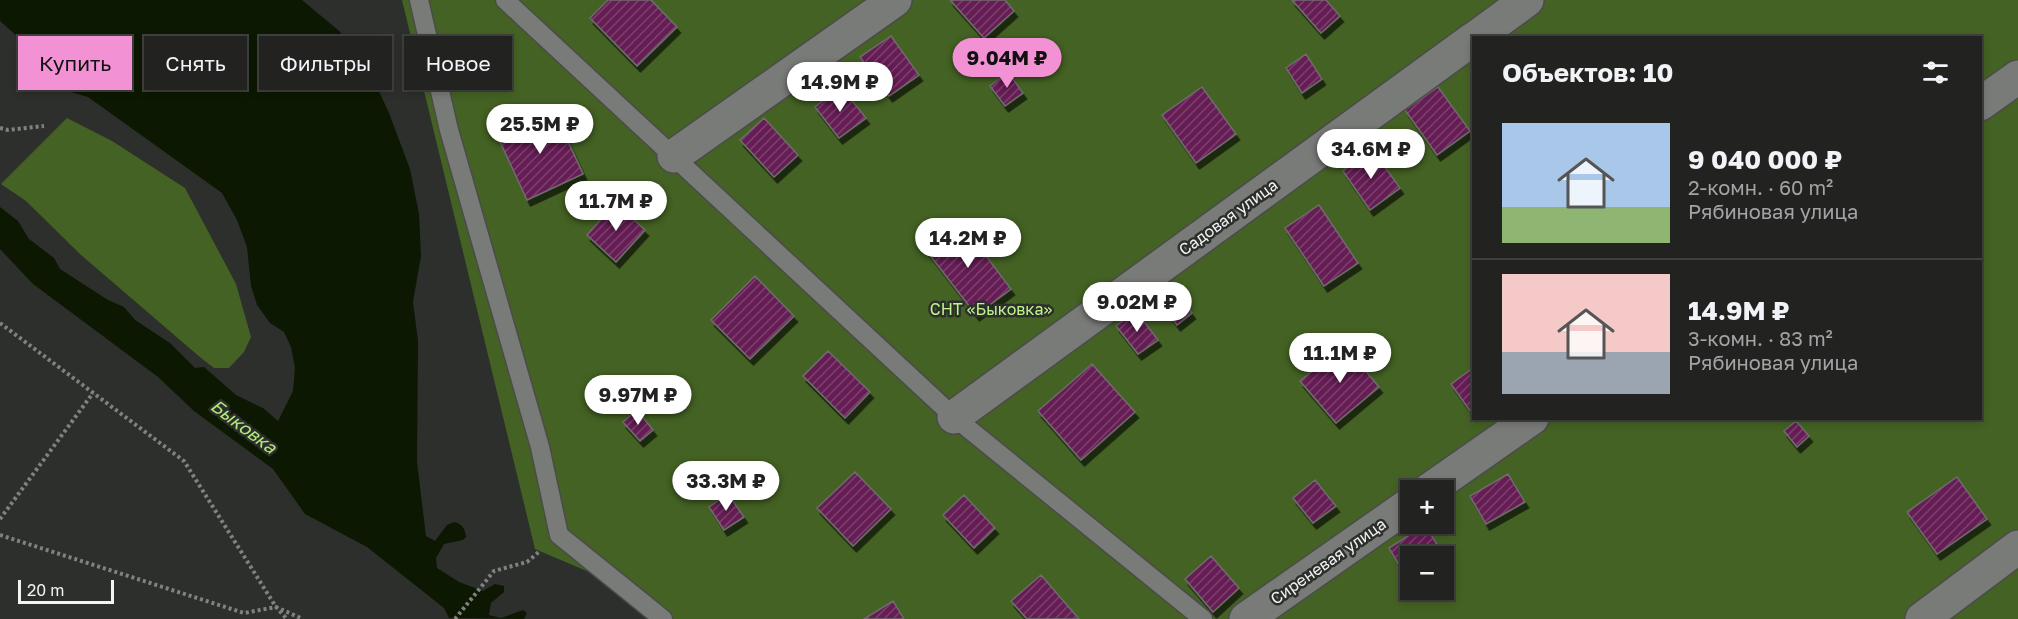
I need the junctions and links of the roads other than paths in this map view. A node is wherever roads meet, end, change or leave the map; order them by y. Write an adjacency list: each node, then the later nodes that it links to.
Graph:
1 (419, 0): 15 (lane)
2 (505, 0): 9 (lane)
3 (895, 0): 9 (street)
4 (1527, 0): 5 (street, Садовая улица)
5 (1477, 36)
6 (1472, 39): 10 (street, Садовая улица)
7 (2018, 77): 8 (street)
8 (1982, 103)
9 (674, 156): 10 (lane)
10 (954, 417): 16 (lane)
11 (1529, 420): 12 (street)
12 (1443, 480)
13 (1400, 511): 17 (street, Сиреневая улица)
14 (2018, 547): 18 (street)
15 (663, 619)
16 (1203, 619)
17 (1246, 619)
18 (1922, 619)

